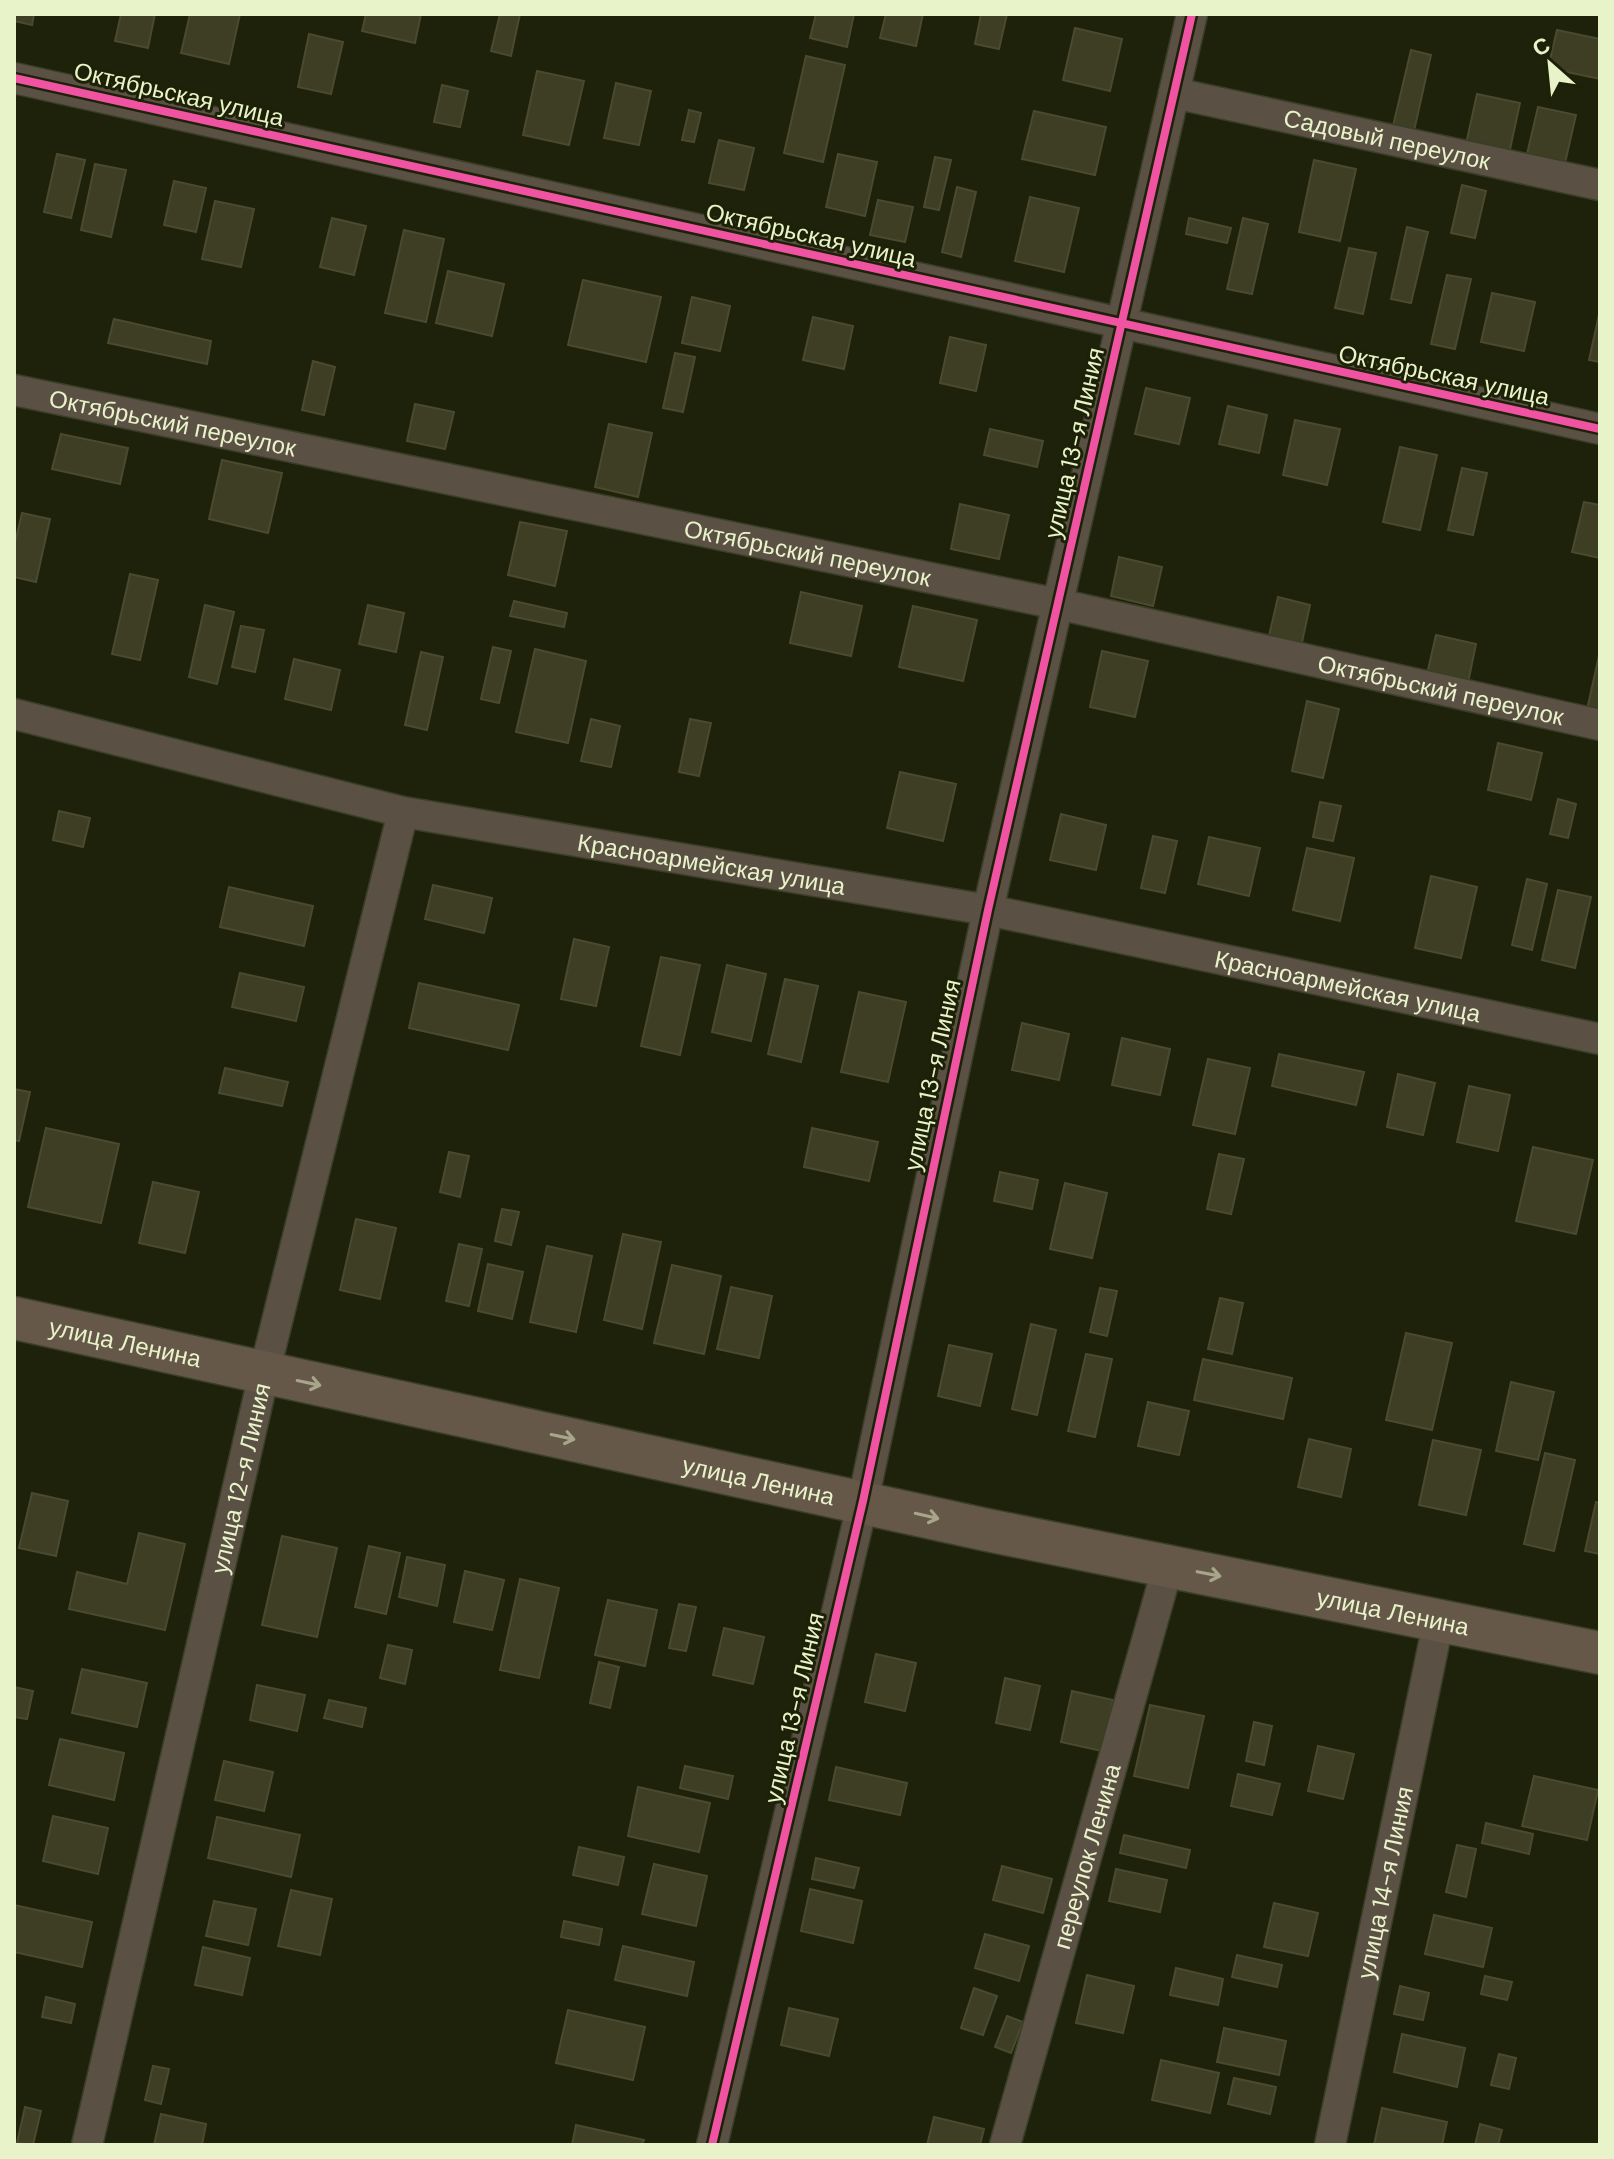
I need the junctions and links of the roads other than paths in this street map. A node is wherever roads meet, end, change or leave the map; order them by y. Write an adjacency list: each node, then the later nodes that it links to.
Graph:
1 (1187, 15): 3 (street, улица 13-я Линия)
2 (14, 78): 5 (street, Октябрьская улица)
3 (1174, 93): 4 (street, Садовый переулок); 5 (street, улица 13-я Линия)
4 (1600, 185)
5 (1121, 325): 7 (street, Октябрьская улица); 8 (street, улица 13-я Линия)
6 (14, 390): 8 (street, Октябрьский переулок)
7 (1600, 429)
8 (1058, 604): 10 (street, Октябрьский переулок); 12 (street, улица 13-я Линия)
9 (14, 714): 11 (street, Красноармейская улица)
10 (1600, 725)
11 (403, 812): 12 (street, Красноармейская улица); 15 (street, улица 12-я Линия)
12 (988, 910): 13 (street, Красноармейская улица); 16 (street, улица 13-я Линия)
13 (1600, 1039)
14 (14, 1318): 15 (main road, улица Ленина)
15 (264, 1374): 16 (main road, улица Ленина, one-way to 16); 20 (street, улица 12-я Линия)
16 (863, 1501): 17 (main road, улица Ленина, one-way to 17); 21 (street, улица 13-я Линия)
17 (1168, 1566): 18 (main road, улица Ленина, one-way to 18); 22 (street, переулок Ленина)
18 (1439, 1619): 19 (main road, улица Ленина); 23 (street, улица 14-я Линия)
19 (1600, 1653)
20 (87, 2145)
21 (712, 2145)
22 (1005, 2145)
23 (1330, 2145)

